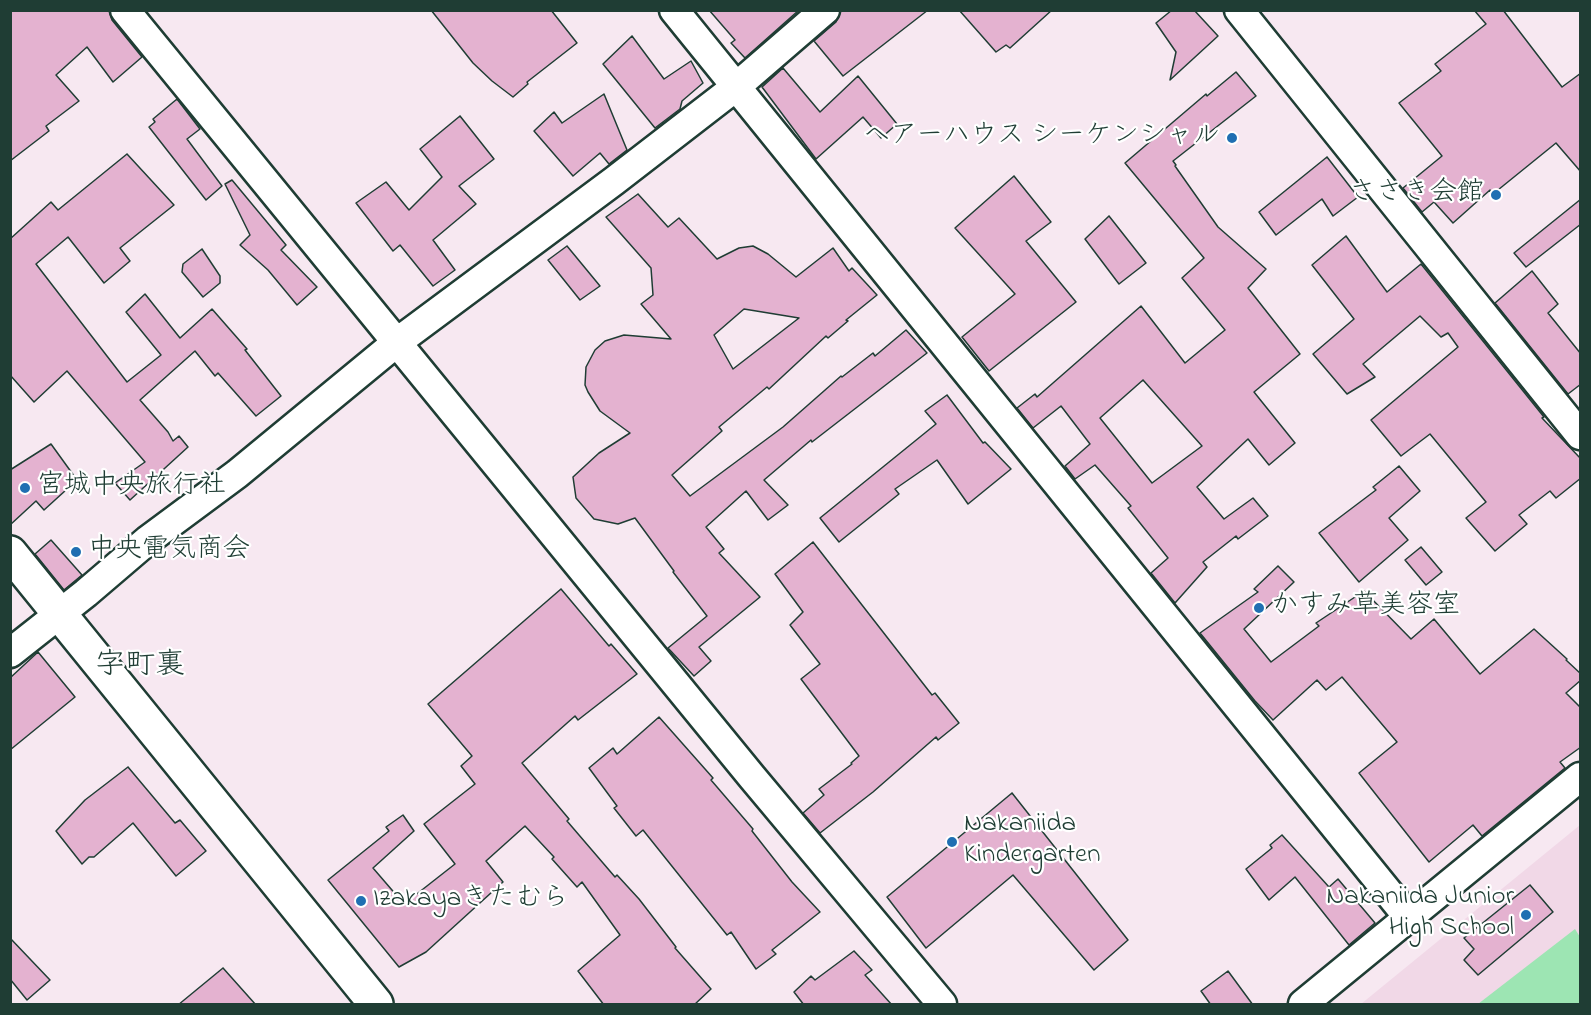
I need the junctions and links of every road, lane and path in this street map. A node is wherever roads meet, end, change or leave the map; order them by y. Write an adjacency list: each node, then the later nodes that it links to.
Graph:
1 (125, 10): 6 (street)
2 (674, 10): 5 (street)
3 (825, 10): 5 (street)
4 (1244, 12): 7 (street)
5 (737, 86): 6 (street); 12 (street)
6 (396, 343): 9 (street); 14 (street)
7 (1581, 435)
8 (10, 553): 9 (street)
9 (60, 614): 10 (street); 13 (street)
10 (10, 654)
11 (1581, 777): 12 (street)
12 (1409, 918): 15 (street)
13 (376, 1005)
14 (942, 1005)
15 (1304, 1005)

